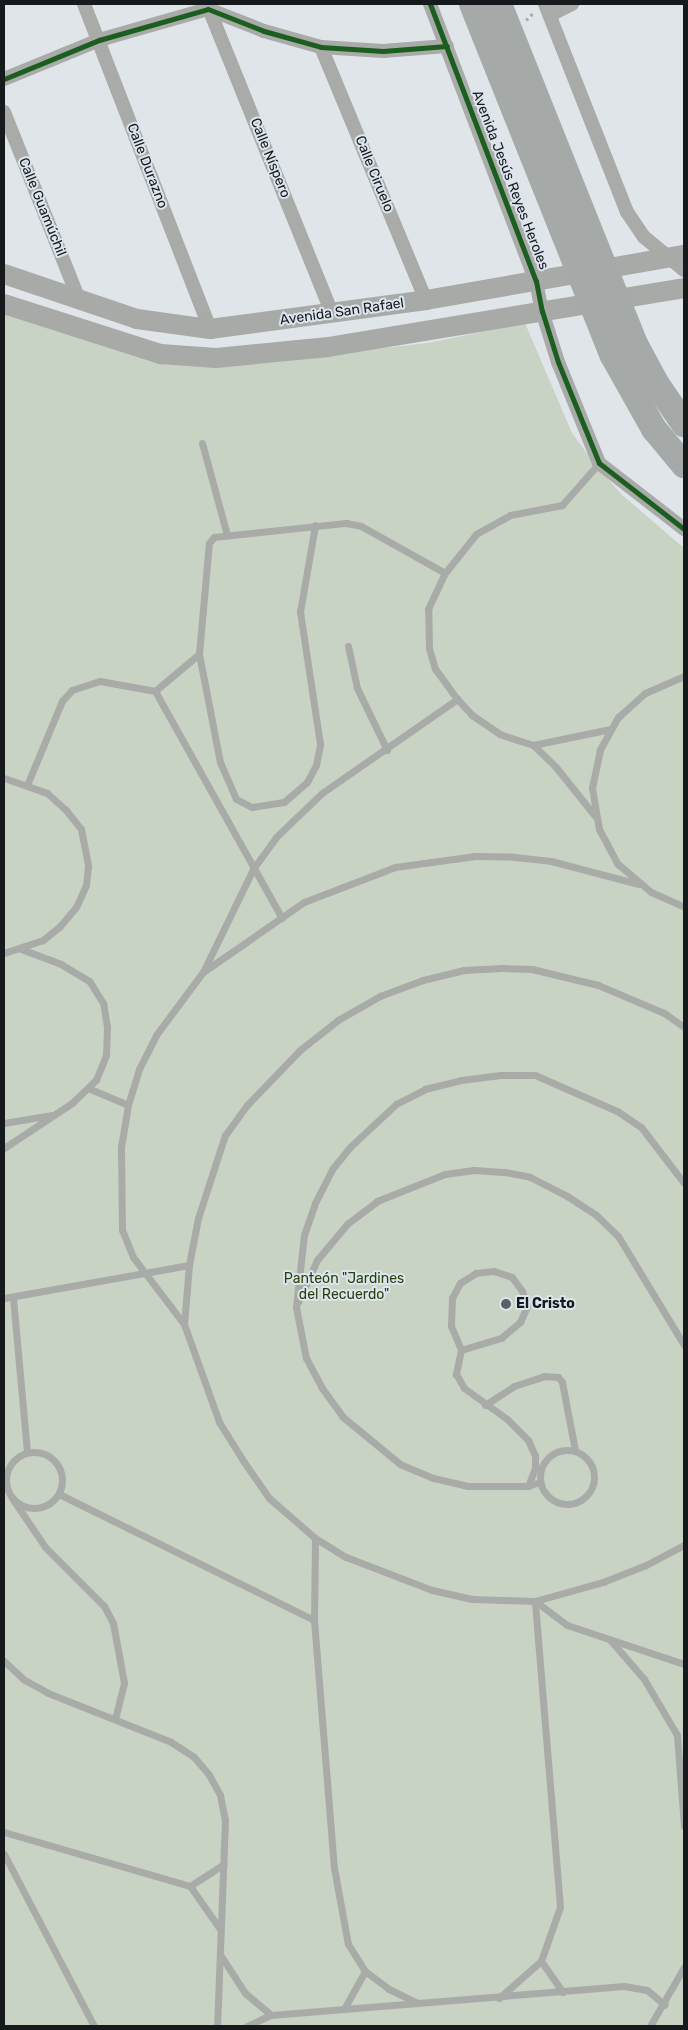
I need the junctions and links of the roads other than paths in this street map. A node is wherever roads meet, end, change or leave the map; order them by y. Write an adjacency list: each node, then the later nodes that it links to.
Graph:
1 (84, 4): 8 (street, Calle Durazno)
2 (430, 4): 9 (street, Avenida Jesús Reyes Heroles)
3 (472, 4): 13 (highway)
4 (499, 4): 13 (highway)
5 (572, 4): 7 (street)
6 (209, 5): 8 (street); 10 (street); 22 (street, Calle Níspero)
7 (548, 9): 14 (street)
8 (99, 40): 11 (street); 23 (street, Calle Durazno)
9 (447, 46): 10 (street); 16 (street, Avenida Jesús Reyes Heroles)
10 (321, 47): 18 (street, Calle Ciruelo)
11 (4, 79)
12 (4, 112): 19 (street, Calle Guamúchil)
13 (582, 241): 24 (highway); 26 (highway)
14 (679, 261): 16 (main road, Avenida San Rafael)
15 (4, 274): 19 (main road, Avenida San Rafael)
16 (536, 281): 18 (main road, Avenida San Rafael); 21 (street, Avenida Jesús Reyes Heroles)
17 (684, 288): 21 (main road)
18 (426, 300): 22 (main road, Avenida San Rafael)
19 (80, 302): 23 (main road, Avenida San Rafael)
20 (4, 304): 21 (main road)
21 (542, 311): 27 (street, Avenida Jesús Reyes Heroles)
22 (332, 314): 23 (main road, Avenida San Rafael)
23 (210, 329)
24 (684, 424)
25 (202, 443): 30 (lane)
26 (678, 460)
27 (599, 463): 29 (street); 31 (lane)
28 (315, 525): 30 (lane); 31 (lane); 33 (lane)
29 (684, 529)
30 (226, 535): 33 (lane)
31 (445, 573): 36 (lane)
32 (348, 646): 39 (lane)
33 (199, 654): 35 (lane)
34 (684, 676): 37 (lane)
35 (155, 691): 41 (lane); 43 (lane)
36 (456, 699): 38 (lane); 39 (lane)
37 (610, 729): 38 (lane); 42 (lane)
38 (532, 745): 42 (lane)
39 (387, 750): 43 (lane)
40 (4, 778): 41 (lane)
41 (27, 785): 47 (lane)
42 (595, 816): 44 (lane)
43 (253, 869): 46 (lane); 49 (lane)
44 (638, 884): 45 (lane); 46 (lane)
45 (684, 907)
46 (282, 918): 49 (lane)
47 (21, 948): 48 (lane); 51 (lane)
48 (4, 953)
49 (203, 972): 52 (lane)
50 (684, 1027): 57 (lane)
51 (88, 1088): 52 (lane); 53 (lane)
52 (128, 1105): 58 (lane)
53 (55, 1115): 54 (lane); 55 (lane)
54 (4, 1123)
55 (4, 1148)
56 (684, 1183): 61 (lane)
57 (189, 1265): 58 (lane); 62 (lane)
58 (146, 1275): 60 (lane); 62 (lane)
59 (4, 1298): 60 (lane)
60 (13, 1298): 67 (lane)
61 (296, 1307): 63 (lane); 70 (lane)
62 (184, 1324): 73 (lane)
63 (684, 1345)
64 (461, 1350): 64 (lane); 65 (lane)
65 (485, 1405): 66 (lane); 70 (lane)
66 (575, 1450): 69 (lane); 69 (lane)
67 (26, 1452): 68 (lane); 71 (lane)
68 (6, 1468): 72 (lane)
69 (540, 1482): 70 (lane)
70 (528, 1486)
71 (59, 1494): 72 (lane); 76 (lane)
72 (12, 1498): 80 (lane)
73 (315, 1538): 75 (lane); 76 (lane)
74 (684, 1545): 75 (lane)
75 (535, 1600): 77 (lane); 90 (lane)
76 (314, 1620): 92 (lane)
77 (611, 1642): 79 (lane); 82 (lane)
78 (4, 1661): 80 (lane)
79 (684, 1664)
80 (115, 1718): 86 (lane)
81 (684, 1728): 82 (lane)
82 (677, 1735): 83 (lane)
83 (684, 1826)
84 (4, 1832): 87 (lane)
85 (4, 1854): 99 (lane)
86 (224, 1864): 87 (lane); 88 (lane)
87 (190, 1886): 88 (lane)
88 (220, 1929): 89 (lane)
89 (221, 1956): 98 (lane); 100 (lane)
90 (541, 1961): 93 (lane); 94 (lane)
91 (684, 1968): 96 (lane)
92 (365, 1970): 95 (lane); 97 (lane)
93 (563, 1992): 94 (lane); 96 (lane)
94 (499, 1998): 95 (lane)
95 (418, 2003): 97 (lane)
96 (665, 2004): 102 (lane)
97 (344, 2009): 98 (lane)
98 (271, 2015): 101 (lane)
99 (94, 2026)
100 (217, 2026)
101 (247, 2026)
102 (650, 2026)

